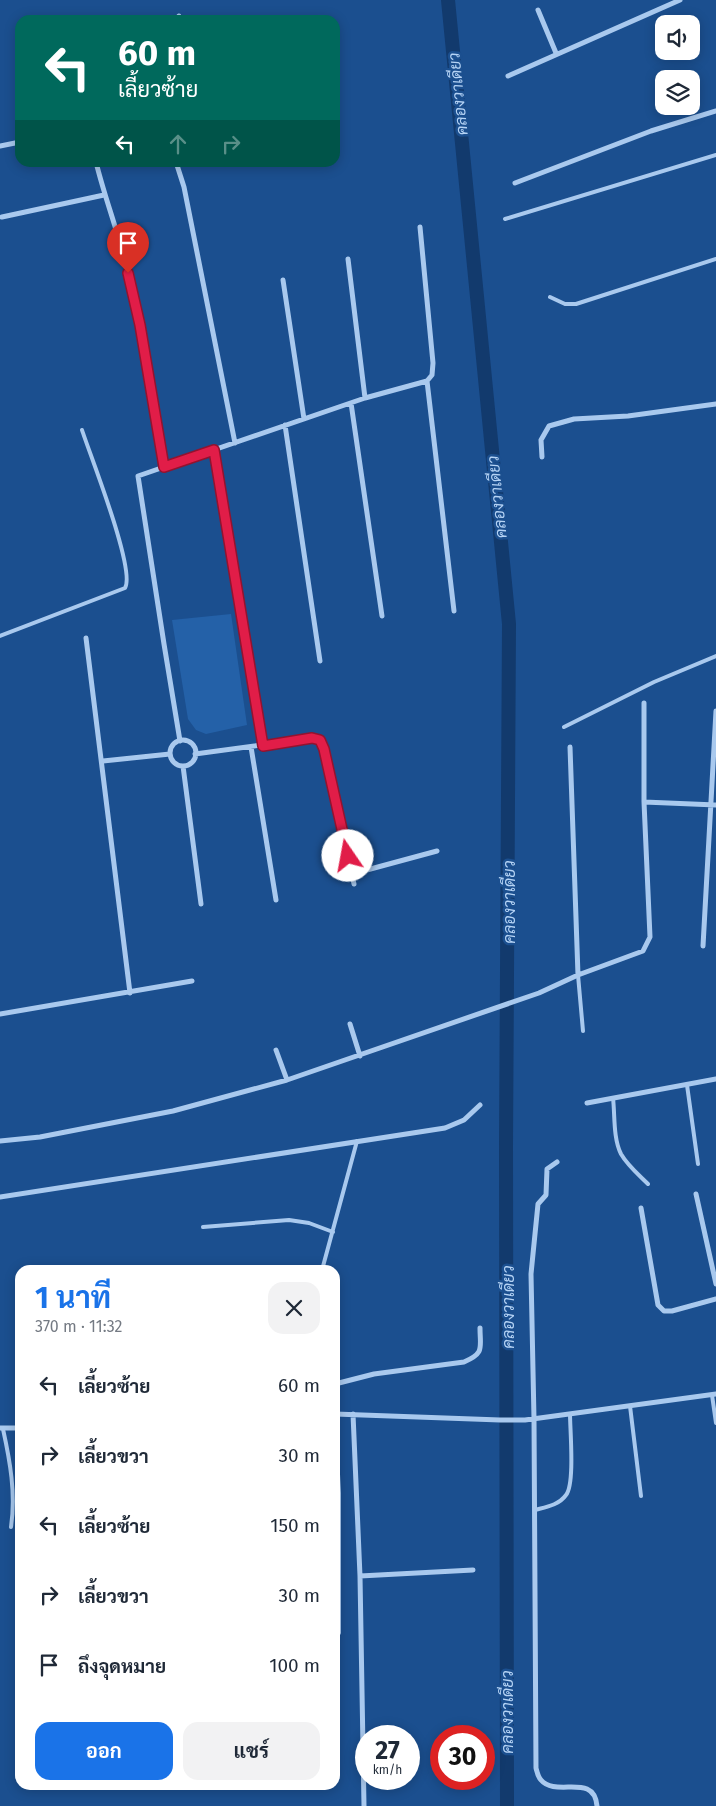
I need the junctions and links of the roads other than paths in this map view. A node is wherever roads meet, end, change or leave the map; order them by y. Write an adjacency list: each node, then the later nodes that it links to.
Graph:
1 (680, 0): 3 (street)
2 (538, 10): 3 (street)
3 (556, 53): 4 (street)
4 (508, 76)
5 (716, 111): 11 (street)
6 (15, 143): 7 (street)
7 (0, 146)
8 (716, 155): 14 (lane)
9 (97, 167): 12 (street)
10 (178, 167): 27 (street)
11 (514, 183)
12 (104, 195): 13 (street); 30 (street)
13 (2, 216)
14 (505, 219)
15 (420, 227): 20 (street)
16 (348, 259): 21 (street)
17 (716, 259): 19 (lane)
18 (283, 280): 24 (street)
19 (550, 297)
20 (427, 381): 21 (street); 31 (street)
21 (365, 398): 22 (street)
22 (351, 403): 24 (street); 32 (street)
23 (716, 404): 29 (street)
24 (304, 419): 25 (street)
25 (286, 425): 27 (street); 36 (street)
26 (82, 430): 33 (lane)
27 (235, 443): 28 (street)
28 (214, 450): 30 (street); 41 (street)
29 (542, 457)
30 (164, 467): 40 (street)
31 (454, 611)
32 (382, 616)
33 (0, 636)
34 (86, 638): 46 (street)
35 (716, 656): 39 (lane)
36 (320, 661)
37 (644, 703): 48 (street)
38 (716, 711): 49 (street)
39 (564, 727)
40 (180, 741): 44 (street); 45 (street)
41 (263, 746): 42 (street); 51 (street)
42 (250, 747): 45 (street); 53 (street)
43 (570, 747): 56 (street)
44 (170, 754): 46 (street); 47 (street)
45 (195, 754): 47 (street)
46 (102, 761): 58 (street)
47 (183, 766): 54 (street)
48 (644, 802): 49 (street); 56 (street)
49 (714, 805): 55 (street)
50 (437, 851): 51 (street)
51 (352, 874): 52 (street)
52 (354, 884)
53 (276, 900)
54 (202, 904)
55 (703, 946)
56 (578, 975): 61 (lane); 63 (street)
57 (192, 982): 58 (street)
58 (130, 992): 59 (street)
59 (0, 1014)
60 (350, 1024): 63 (street)
61 (582, 1031)
62 (276, 1050): 64 (street)
63 (360, 1056): 64 (street)
64 (287, 1080): 70 (street)
65 (716, 1080): 66 (street)
66 (687, 1084): 67 (street); 73 (lane)
67 (613, 1098): 68 (street); 74 (lane)
68 (587, 1103)
69 (480, 1105): 71 (street)
70 (0, 1141)
71 (357, 1141): 76 (street); 79 (lane)
72 (557, 1162): 90 (street)
73 (698, 1164)
74 (648, 1184)
75 (696, 1194): 81 (street)
76 (0, 1197)
77 (641, 1208): 82 (street)
78 (203, 1228): 79 (lane)
79 (332, 1232): 80 (lane)
80 (323, 1265)
81 (716, 1284)
82 (716, 1299)
83 (480, 1328): 84 (street)
84 (340, 1383)
85 (714, 1395): 86 (street); 91 (lane)
86 (630, 1406): 89 (street); 94 (lane)
87 (340, 1414): 88 (street)
88 (353, 1414): 90 (street); 98 (street)
89 (570, 1414): 90 (street); 95 (lane)
90 (534, 1419): 95 (street)
91 (716, 1423)
92 (2, 1428): 93 (street); 96 (lane)
93 (15, 1428)
94 (641, 1496)
95 (535, 1510): 100 (street)
96 (11, 1527)
97 (473, 1570): 98 (street)
98 (360, 1576): 99 (street)
99 (364, 1806)
100 (597, 1806)

